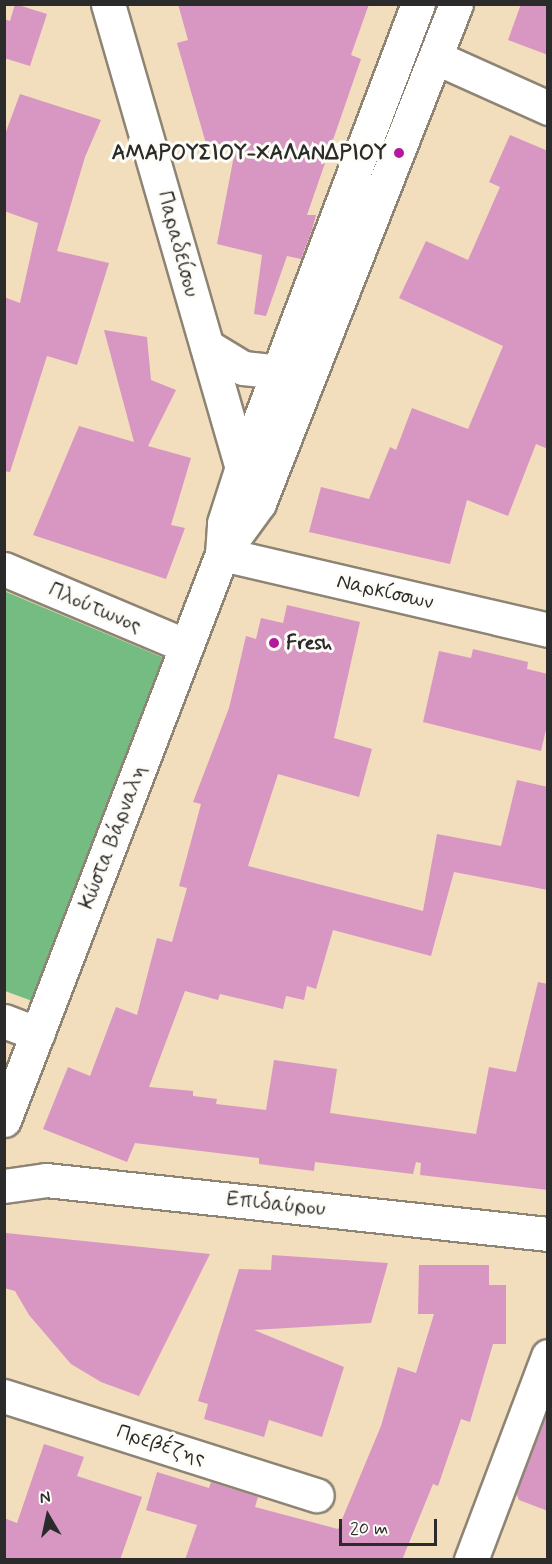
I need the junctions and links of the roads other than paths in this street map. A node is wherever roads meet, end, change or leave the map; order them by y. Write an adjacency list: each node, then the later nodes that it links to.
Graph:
1 (108, 4): 6 (street, Παραδείσου)
2 (418, 4): 8 (street, Κώστα Βάρναλη)
3 (456, 4): 4 (street, Κώστα Βάρναλη)
4 (437, 58): 5 (street); 7 (street, Κώστα Βάρναλη)
5 (548, 108)
6 (207, 346): 8 (street); 9 (street, Παραδείσου)
7 (320, 356): 8 (street); 10 (street, Κώστα Βάρναλη)
8 (279, 372): 9 (street, Κώστα Βάρναλη)
9 (242, 467): 10 (street, Κώστα Βάρναλη)
10 (222, 554): 12 (street, Ναρκίσσων); 13 (street, Κώστα Βάρναλη)
11 (4, 569): 13 (street, Πλούτωνος)
12 (548, 630)
13 (186, 646): 15 (street, Κώστα Βάρναλη)
14 (4, 1022): 15 (street)
15 (38, 1034): 16 (street, Κώστα Βάρναλη)
16 (4, 1120)
17 (4, 1160): 18 (street)
18 (46, 1180): 19 (street, Επιδαύρου); 20 (street, Επιδαύρου)
19 (4, 1186)
20 (548, 1234)
21 (548, 1356): 24 (street)
22 (4, 1396): 23 (street, Πρεβέζης)
23 (317, 1495)
24 (471, 1560)

